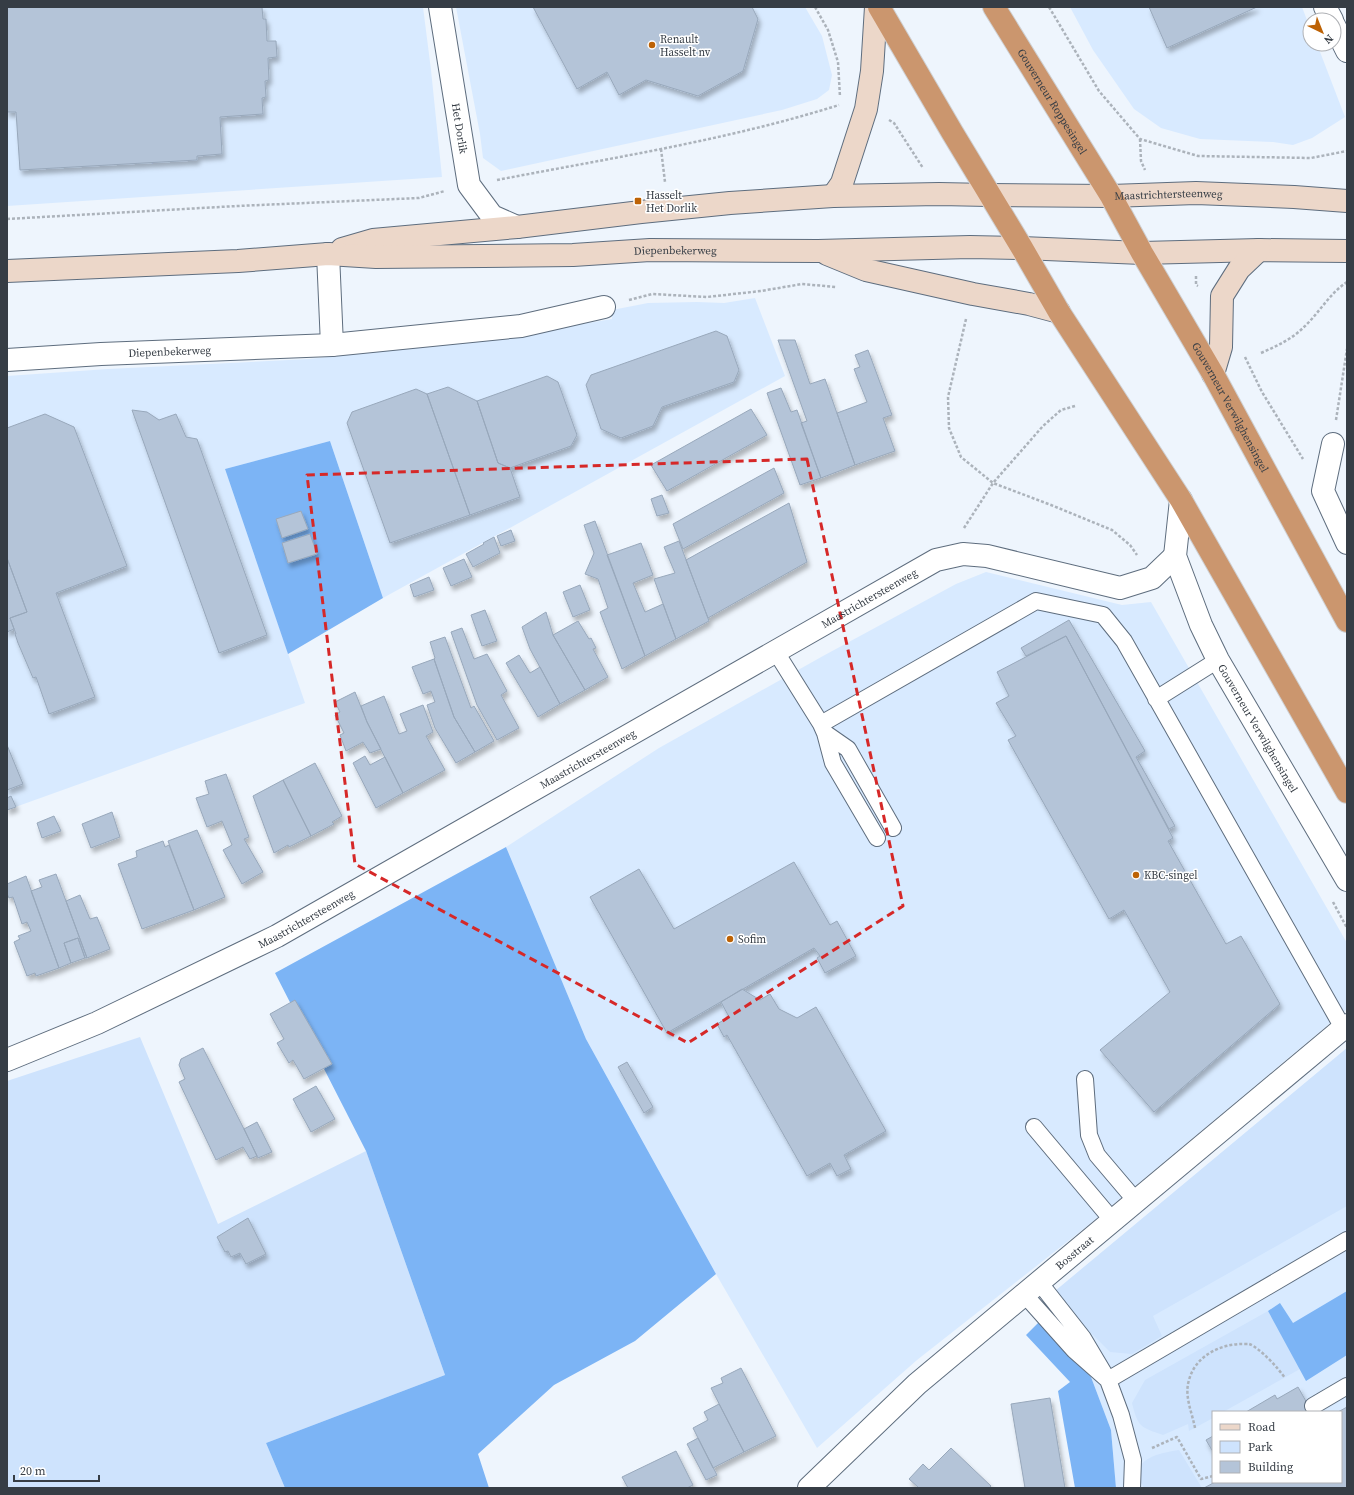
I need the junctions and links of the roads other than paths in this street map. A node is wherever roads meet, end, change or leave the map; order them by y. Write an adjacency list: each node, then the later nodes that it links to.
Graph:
1 (440, 7): 11 (street, Het Dorlik)
2 (876, 7): 8 (main road)
3 (879, 7): 7 (highway)
4 (994, 7): 9 (highway, Gouverneur Roppesingel)
5 (1342, 41): 6 (street)
6 (1347, 51)
7 (989, 195): 8 (main road, Diepenbekerweg); 9 (main road, Maastrichtersteenweg); 12 (highway)
8 (833, 196): 11 (main road, Diepenbekerweg)
9 (1111, 196): 10 (main road, Maastrichtersteenweg); 16 (highway, Gouverneur Verwilghensingel)
10 (1347, 202)
11 (518, 227): 17 (main road, Diepenbekerweg)
12 (1022, 248): 14 (main road, Diepenbekerweg); 16 (main road); 20 (highway)
13 (1259, 250): 15 (main road); 16 (main road); 23 (main road)
14 (818, 251): 17 (main road, Diepenbekerweg); 20 (main road)
15 (1347, 251)
16 (1142, 253): 23 (highway, Gouverneur Verwilghensingel)
17 (328, 254): 18 (main road, Diepenbekerweg); 21 (street)
18 (7, 271)
19 (604, 307): 21 (street, Diepenbekerweg)
20 (1059, 312): 25 (highway)
21 (332, 345): 22 (street, Diepenbekerweg)
22 (7, 360)
23 (1213, 374): 28 (highway, Gouverneur Verwilghensingel)
24 (1333, 444): 26 (street)
25 (1181, 500): 27 (street, Gouverneur Verwilghensingel); 33 (highway)
26 (1347, 543)
27 (1175, 556): 29 (street, Maastrichtersteenweg); 30 (street, Gouverneur Verwilghensingel)
28 (1347, 620)
29 (776, 652): 32 (lane); 38 (street, Maastrichtersteenweg)
30 (1218, 660): 31 (lane); 36 (street, Gouverneur Verwilghensingel)
31 (1156, 698): 32 (lane); 37 (lane)
32 (823, 729): 34 (lane); 35 (lane)
33 (1347, 792)
34 (893, 828)
35 (877, 838)
36 (1347, 880)
37 (1345, 1027): 41 (street, Bosstraat)
38 (7, 1060)
39 (1085, 1079): 41 (lane)
40 (1034, 1127): 42 (lane)
41 (1136, 1201): 42 (street, Bosstraat)
42 (1113, 1221): 44 (street, Bosstraat)
43 (1347, 1240): 45 (lane)
44 (1032, 1288): 45 (lane); 49 (street, Bosstraat)
45 (1108, 1380): 48 (lane)
46 (1347, 1386): 47 (lane)
47 (1313, 1406)
48 (1133, 1487)
49 (809, 1488)

